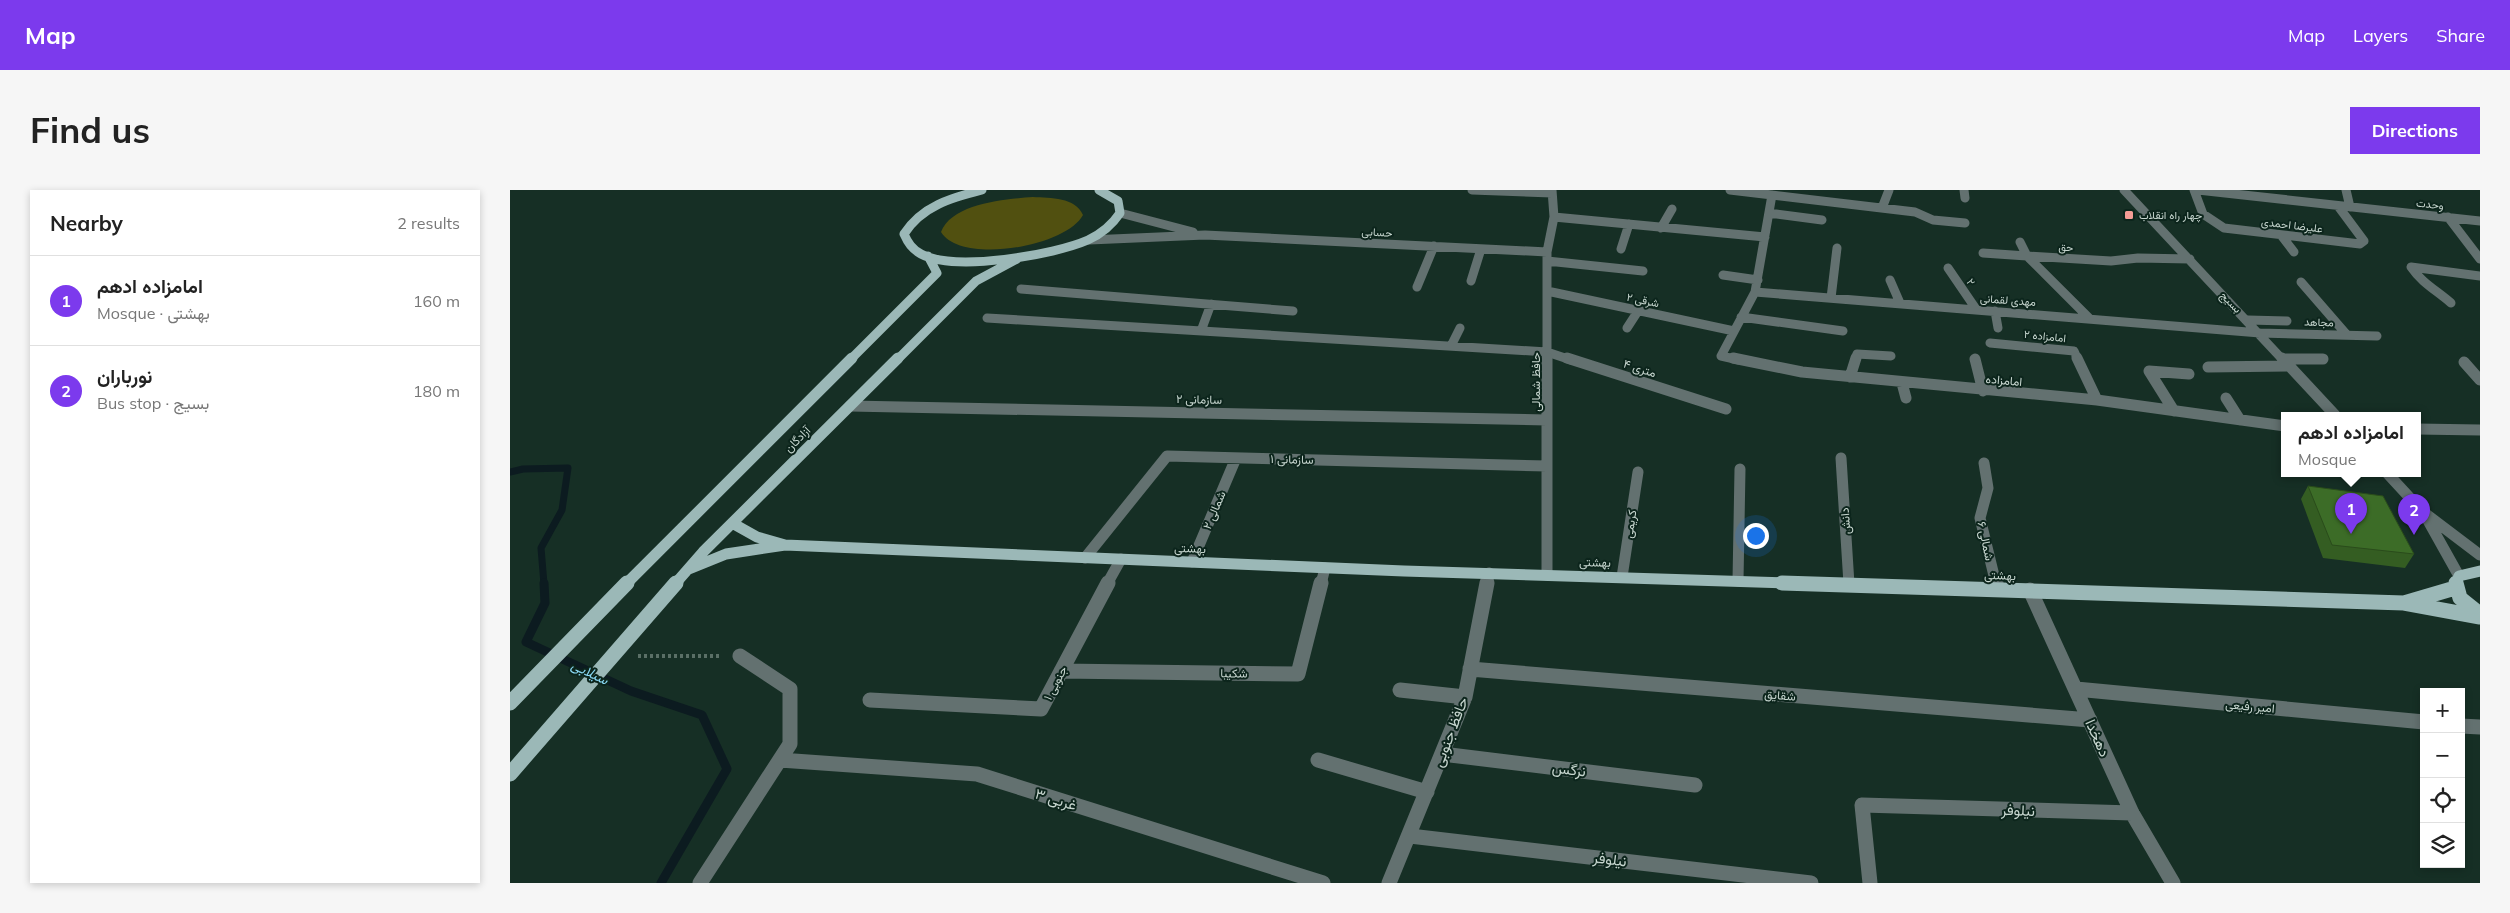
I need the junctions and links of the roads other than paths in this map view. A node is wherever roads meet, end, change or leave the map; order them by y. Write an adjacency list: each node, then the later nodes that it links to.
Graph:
1 (982, 190): 38 (main road)
2 (1103, 190): 18 (main road)
3 (1472, 190): 10 (street)
4 (1730, 190): 9 (street)
5 (1888, 190): 16 (street)
6 (2124, 190): 42 (street, بسیج)
7 (2196, 190): 11 (street, وحدت); 28 (street, علیرضا احمدی)
8 (2346, 190): 15 (street)
9 (1741, 191): 13 (street)
10 (1552, 192): 20 (street, حافظ شمالی)
11 (2247, 193): 14 (street, وحدت)
12 (1795, 194): 13 (street); 16 (street)
13 (1772, 195): 19 (street)
14 (2338, 206): 15 (street, وحدت); 28 (street, علیرضا احمدی)
15 (2350, 207): 21 (street, وحدت)
16 (1882, 208): 25 (street)
17 (1672, 209): 26 (street)
18 (1120, 213): 27 (street, حسابی); 30 (main road)
19 (1769, 213): 22 (street); 29 (street)
20 (1554, 217): 24 (street); 40 (street, حافظ شمالی)
21 (2448, 217): 23 (street, وحدت); 43 (street)
22 (1822, 220)
23 (2480, 221)
24 (1629, 224): 26 (street); 35 (street)
25 (1965, 224)
26 (1661, 228): 29 (street)
27 (1205, 235): 30 (street, حسابی); 32 (street, حسابی)
28 (2281, 235): 36 (street)
29 (1764, 237): 48 (street)
30 (1089, 240): 41 (main road)
31 (2020, 242): 39 (street)
32 (1434, 246): 34 (street, حسابی); 52 (street)
33 (1837, 248): 56 (street)
34 (1481, 249): 40 (street, حسابی); 50 (street)
35 (1621, 249)
36 (2294, 252)
37 (1983, 253): 39 (street, حق)
38 (928, 256): 41 (main road); 137 (main road)
39 (2027, 256): 42 (street, حق); 66 (street)
40 (1547, 257): 45 (street, حسابی); 54 (street, حافظ شمالی)
41 (1017, 259): 95 (main road, آزادگان)
42 (2190, 259): 67 (street, بسیج)
43 (2480, 259)
44 (1948, 268): 60 (street, ۲)
45 (1643, 271)
46 (1723, 275): 48 (street)
47 (2480, 276): 57 (street)
48 (1758, 280): 55 (street)
49 (1890, 280): 59 (street)
50 (1471, 281)
51 (2301, 282): 76 (street)
52 (1416, 287)
53 (1021, 289): 58 (street)
54 (1547, 292): 62 (street, ۲ شرقی); 80 (street, حافظ شمالی)
55 (1754, 292): 56 (street, مهدی لقمانی); 64 (street)
56 (1831, 298): 59 (street, مهدی لقمانی)
57 (2451, 303)
58 (1211, 304): 61 (street); 72 (street)
59 (1900, 304): 60 (street, مهدی لقمانی)
60 (1976, 309): 63 (street, مهدی لقمانی)
61 (1293, 311)
62 (1638, 311): 70 (street); 73 (street, ۲ شرقی)
63 (1995, 311): 66 (street, مهدی لقمانی); 71 (street)
64 (1741, 317): 73 (street); 74 (street)
65 (987, 318): 72 (street, ۴ متری)
66 (2089, 318): 75 (street, مهدی لقمانی)
67 (2248, 320): 68 (street); 75 (street, بسیج)
68 (2287, 320)
69 (1460, 328): 79 (street)
70 (1626, 328)
71 (1998, 328)
72 (1201, 331): 79 (street, ۴ متری)
73 (1734, 331): 88 (street, امامزاده)
74 (1843, 331)
75 (2260, 332): 76 (street, مجاهد); 84 (street, بسیج)
76 (2347, 335): 77 (street, مجاهد)
77 (2377, 336)
78 (1990, 342): 94 (street, امامزاده ۲)
79 (1451, 346): 80 (street, ۴ متری)
80 (1547, 352): 96 (street, ۴ متری); 99 (street, حافظ شمالی)
81 (1891, 356): 88 (street)
82 (1975, 359): 91 (street)
83 (2324, 359): 84 (street)
84 (2287, 362): 86 (street); 98 (street, بسیج)
85 (2464, 362): 89 (street)
86 (2208, 367)
87 (2189, 374): 97 (street)
88 (1850, 377): 90 (street, امامزاده)
89 (2480, 380)
90 (1902, 383): 91 (street, امامزاده); 92 (street)
91 (1983, 391): 94 (street, امامزاده)
92 (1906, 398)
93 (2226, 398): 100 (street)
94 (2097, 400): 97 (street, امامزاده)
95 (850, 406): 99 (street, سازمانی ۲); 112 (main road, آزادگان)
96 (1726, 408)
97 (2174, 411): 100 (street, امامزاده)
98 (2332, 412)
99 (1547, 420): 107 (street, حافظ شمالی)
100 (2240, 420): 101 (street, امامزاده)
101 (2281, 425)
102 (2421, 429): 103 (street)
103 (2480, 430)
104 (1236, 458): 107 (street, سازمانی ۱); 115 (street, سازمانی ۱); 117 (street, شمالی ۲)
105 (1841, 458): 126 (street, دانش)
106 (1984, 463): 127 (street, شمالی ۶)
107 (1547, 466): 122 (street, حافظ شمالی)
108 (1740, 469): 124 (street)
109 (1638, 472): 123 (street, کریمی)
110 (2391, 477): 111 (street)
111 (2422, 511): 114 (street); 125 (street)
112 (732, 523): 113 (main road); 119 (main road, آزادگان)
113 (785, 545): 115 (main road, بهشتی); 119 (main road)
114 (2480, 555)
115 (1085, 558): 116 (main road, بهشتی)
116 (1121, 559): 117 (main road, بهشتی); 133 (street, ۱ جنوبی)
117 (1192, 562): 118 (main road, بهشتی)
118 (1325, 568): 121 (main road, بهشتی); 133 (street, شکیبا)
119 (687, 570): 146 (main road, آزادگان)
120 (2480, 571): 125 (main road)
121 (1489, 573): 122 (main road, بهشتی); 132 (street, حافظ جنوبی)
122 (1547, 575): 123 (main road, بهشتی)
123 (1622, 577): 124 (main road, بهشتی)
124 (1738, 581): 126 (main road, بهشتی)
125 (2457, 582): 129 (main road); 130 (main road)
126 (1849, 584): 127 (main road, بهشتی)
127 (1997, 589): 128 (main road, بهشتی)
128 (2030, 590): 129 (main road, بهشتی); 134 (street, دهخدا)
129 (2404, 602): 130 (main road)
130 (2480, 616)
131 (740, 656): 144 (street)
132 (1470, 669): 136 (street, حافظ جنوبی); 139 (street, شقایق)
133 (1061, 671): 138 (street, ۱ جنوبی)
134 (2076, 689): 139 (street, دهخدا); 140 (street, امیر رفیعی)
135 (1400, 690): 136 (street)
136 (1465, 697): 143 (street, حافظ جنوبی)
137 (514, 698)
138 (870, 700)
139 (2090, 720): 149 (street, دهخدا)
140 (2420, 722)
141 (2465, 726): 142 (street)
142 (2480, 727)
143 (1442, 754): 147 (street, نرگس); 148 (street, حافظ جنوبی)
144 (780, 760): 151 (street); 152 (street, ۳ غربی)
145 (1318, 760): 148 (street)
146 (510, 774)
147 (1695, 785)
148 (1427, 792): 150 (street, حافظ جنوبی)
149 (2132, 813): 155 (street, نیلوفر); 156 (street, دهخدا)
150 (1410, 836): 153 (street, حافظ جنوبی); 154 (street, نیلوفر)
151 (700, 883)
152 (1323, 883)
153 (1389, 883)
154 (1811, 883)
155 (1870, 883)
156 (2173, 883)

